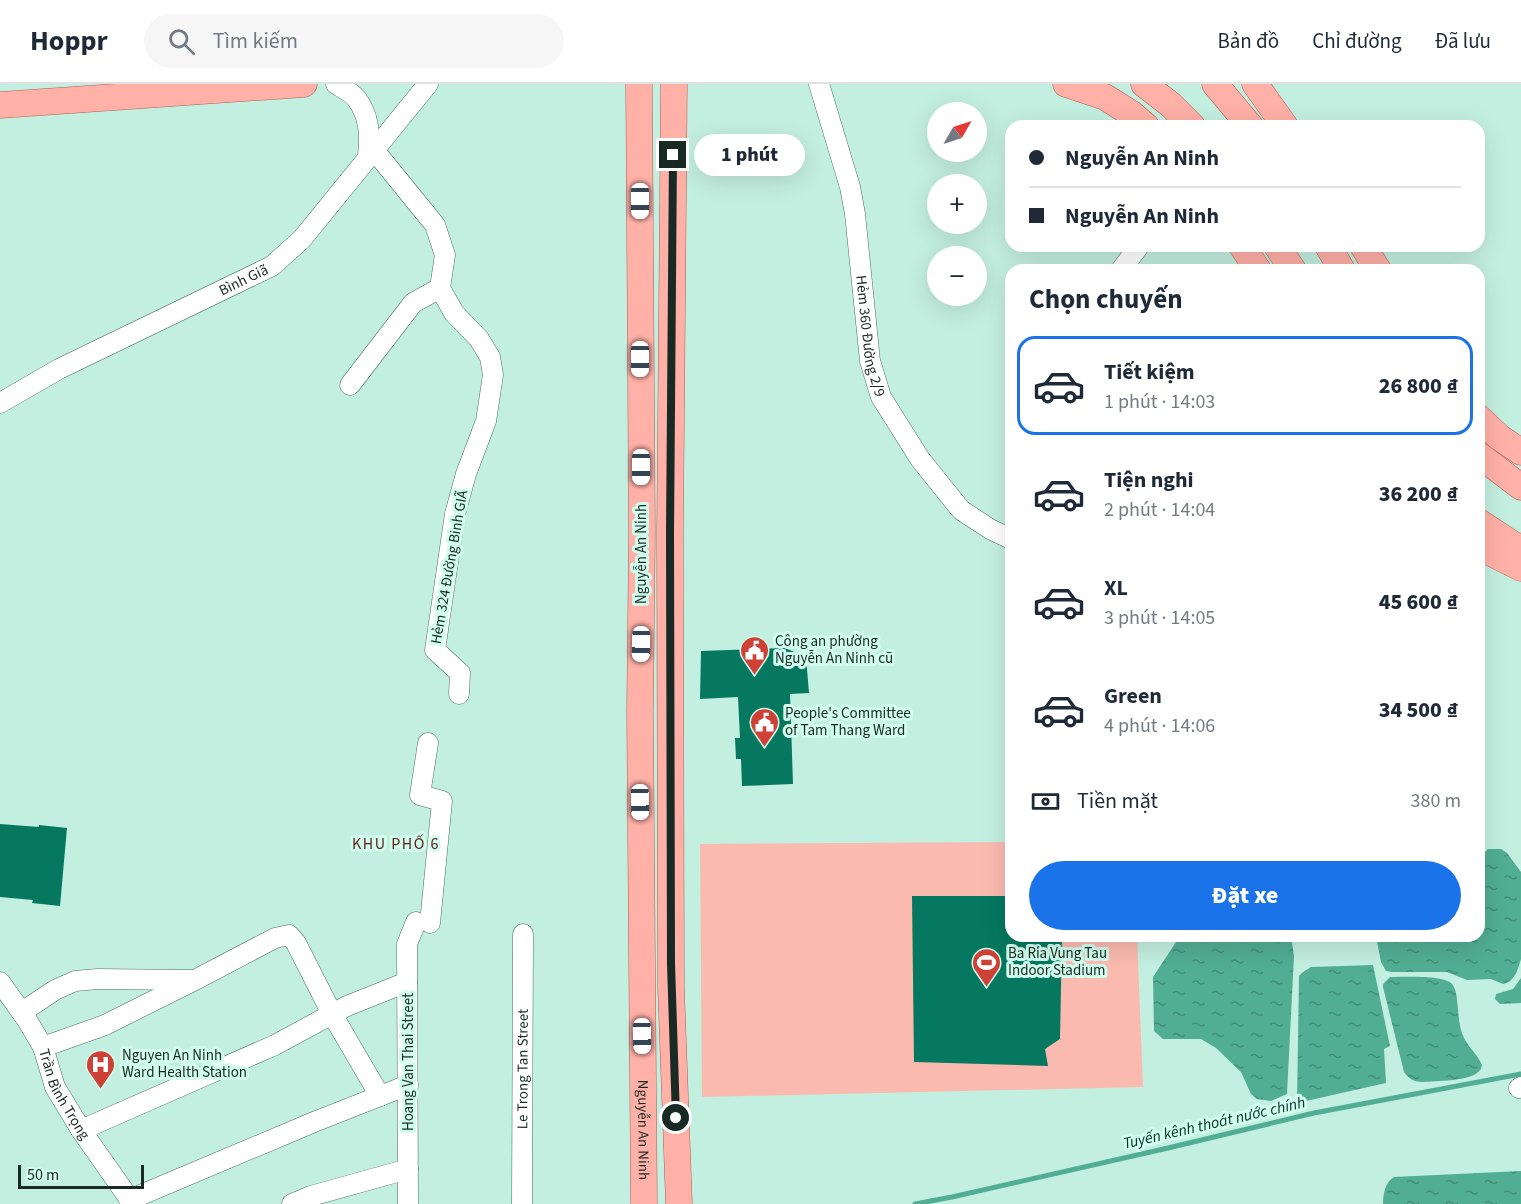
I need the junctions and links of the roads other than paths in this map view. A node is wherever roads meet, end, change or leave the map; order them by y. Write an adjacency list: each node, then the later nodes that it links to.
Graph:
1 (304, 84): 11 (main road)
2 (336, 84): 16 (street)
3 (428, 84): 16 (street, Bình Giã)
4 (639, 84): 35 (main road, Nguyễn An Ninh)
5 (674, 84): 36 (main road, Nguyễn An Ninh)
6 (819, 84): 25 (street, Hẻm 360 Đường 2/9)
7 (1066, 84): 12 (main road)
8 (1144, 84): 13 (main road)
9 (1215, 84): 14 (main road)
10 (1255, 84): 15 (main road)
11 (0, 105)
12 (1139, 120)
13 (1186, 120)
14 (1245, 120)
15 (1281, 120)
16 (371, 153): 17 (street); 19 (street, Bình Giã)
17 (440, 288): 18 (street); 29 (street, Hẻm 324 Đường Binh GIÃ)
18 (350, 386)
19 (0, 403)
20 (1485, 424): 21 (main road)
21 (1521, 452)
22 (1485, 460): 23 (main road)
23 (1521, 487)
24 (1485, 526): 26 (main road)
25 (1005, 536)
26 (1521, 547)
27 (1485, 550): 28 (main road)
28 (1521, 568)
29 (459, 694)
30 (428, 743): 34 (street, Hoang Van Thai Street)
31 (523, 934): 47 (street, Le Trong Tan Street)
32 (195, 980): 37 (street); 38 (street); 39 (street)
33 (0, 982): 37 (street, Trần Bình Trọng)
34 (407, 982): 38 (street); 40 (street, Hoang Van Thai Street)
35 (642, 988): 36 (main road); 48 (main road, Nguyễn An Ninh)
36 (671, 988): 49 (main road, Nguyễn An Ninh)
37 (22, 1012): 39 (street, Trần Bình Trọng)
38 (332, 1014): 41 (street); 42 (street)
39 (44, 1047): 42 (street, Trần Bình Trọng)
40 (408, 1085): 41 (street); 43 (street, Hoang Van Thai Street)
41 (380, 1096): 44 (street)
42 (81, 1130): 44 (street, Trần Bình Trọng)
43 (408, 1169): 45 (street); 46 (street, Hoang Van Thai Street)
44 (131, 1202)
45 (292, 1204)
46 (408, 1204)
47 (522, 1204)
48 (644, 1204)
49 (679, 1204)

